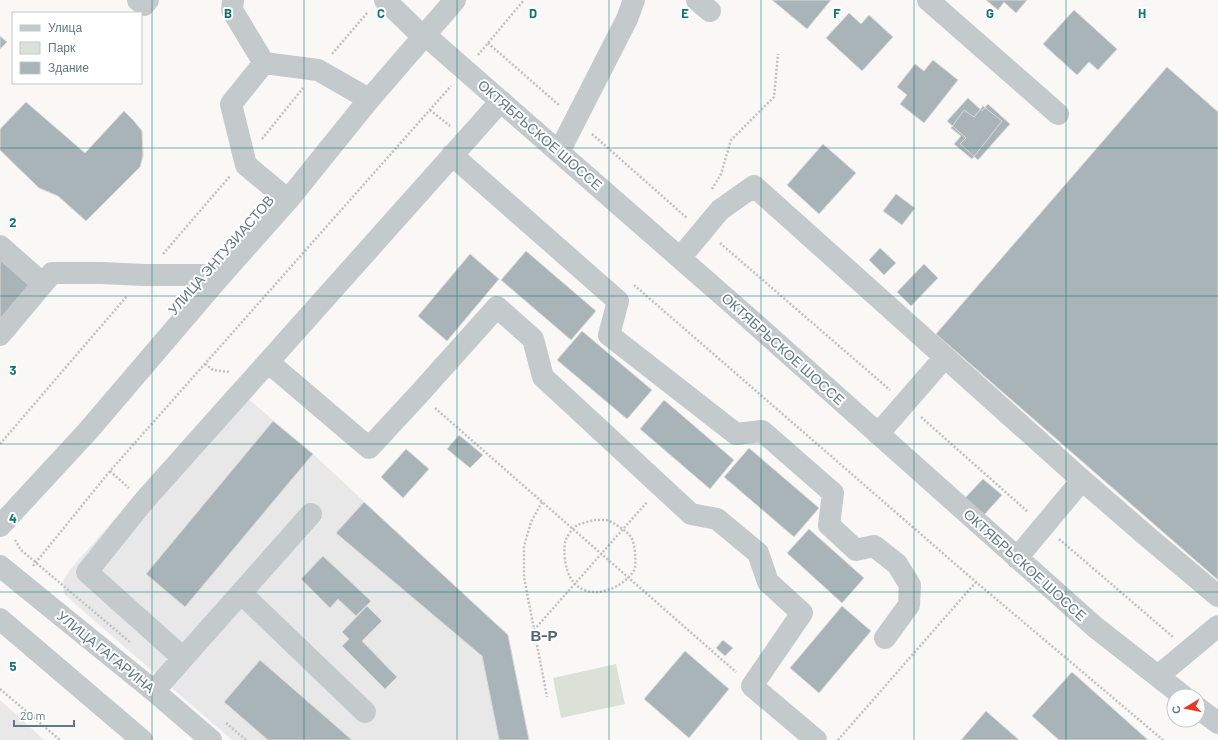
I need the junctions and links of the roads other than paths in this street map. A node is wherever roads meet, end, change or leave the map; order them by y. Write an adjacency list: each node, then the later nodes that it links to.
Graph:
1 (138, 0): 2 (street)
2 (148, 0)
3 (233, 0): 10 (street)
4 (440, 0): 9 (street, УЛИЦА ЭНТУЗИАСТОВ)
5 (455, 0): 9 (street)
6 (634, 0): 15 (street)
7 (928, 0): 13 (street)
8 (377, 6): 9 (street, ОКТЯБРЬСКОЕ ШОССЕ)
9 (420, 32): 11 (street, УЛИЦА ЭНТУЗИАСТОВ); 12 (street, ОКТЯБРЬСКОЕ ШОССЕ)
10 (264, 63): 11 (street); 16 (street)
11 (364, 98): 16 (street, УЛИЦА ЭНТУЗИАСТОВ)
12 (501, 101): 14 (street); 15 (street, ОКТЯБРЬСКОЕ ШОССЕ)
13 (1058, 114)
14 (459, 148): 23 (street); 35 (street)
15 (559, 152): 18 (street, ОКТЯБРЬСКОЕ ШОССЕ)
16 (282, 196): 19 (street, УЛИЦА ЭНТУЗИАСТОВ); 28 (street)
17 (0, 246): 20 (street)
18 (680, 258): 22 (street); 24 (street, ОКТЯБРЬСКОЕ ШОССЕ)
19 (204, 275): 20 (street); 26 (street, УЛИЦА ЭНТУЗИАСТОВ)
20 (43, 284): 21 (street)
21 (0, 335)
22 (945, 357): 24 (street); 25 (street)
23 (268, 362): 36 (street); 45 (street)
24 (878, 434): 29 (street, ОКТЯБРЬСКОЕ ШОССЕ)
25 (1082, 480): 29 (street); 32 (street)
26 (0, 508)
27 (311, 514): 31 (street)
28 (0, 526)
29 (1017, 558): 37 (street, ОКТЯБРЬСКОЕ ШОССЕ)
30 (0, 566): 39 (street, УЛИЦА ГАГАРИНА)
31 (241, 593): 36 (street); 40 (street)
32 (1218, 596)
33 (0, 619): 43 (street)
34 (1218, 626): 37 (street)
35 (885, 638)
36 (183, 658): 39 (street)
37 (1158, 676): 38 (street, ОКТЯБРЬСКОЕ ШОССЕ)
38 (1173, 688)
39 (154, 691): 44 (street, УЛИЦА ГАГАРИНА)
40 (365, 712)
41 (1206, 714): 42 (street)
42 (1218, 723)
43 (142, 740)
44 (211, 740)
45 (816, 740)

